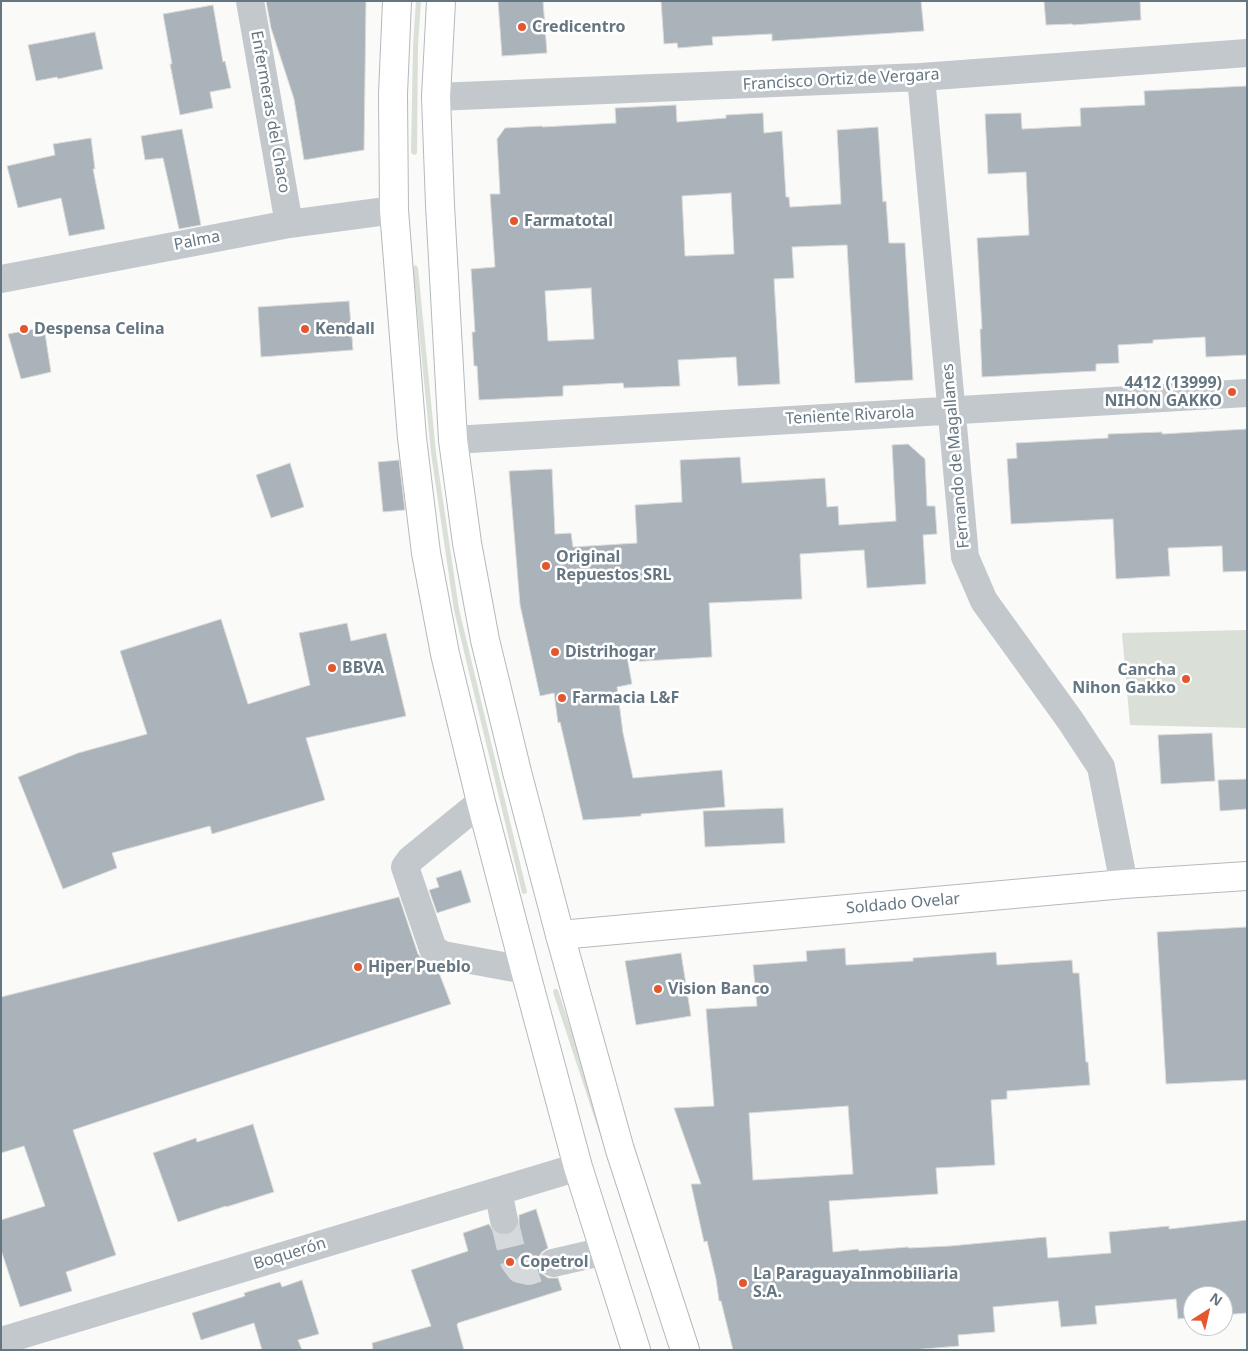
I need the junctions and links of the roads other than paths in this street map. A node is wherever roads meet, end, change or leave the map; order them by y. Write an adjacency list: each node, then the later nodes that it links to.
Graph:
1 (250, 1): 8 (street, Enfermeras del Chaco)
2 (398, 1): 7 (main road)
3 (441, 1): 6 (main road)
4 (1247, 52): 5 (street, Francisco Ortiz de Vergara)
5 (921, 76): 6 (street, Francisco Ortiz de Vergara); 11 (street, Fernando de Magallanes)
6 (436, 97): 12 (main road)
7 (394, 210): 8 (street, Palma); 13 (main road)
8 (289, 224): 9 (street, Palma)
9 (1, 279)
10 (1247, 393): 11 (street, Teniente Rivarola)
11 (952, 410): 12 (street, Teniente Rivarola); 15 (street, Fernando de Magallanes)
12 (453, 440): 16 (main road)
13 (481, 802): 17 (main road); 18 (street)
14 (1247, 876): 15 (main road, Soldado Ovelar)
15 (1124, 884): 16 (main road, Soldado Ovelar)
16 (560, 935): 17 (main road, Soldado Ovelar); 26 (main road)
17 (517, 940): 18 (main road)
18 (525, 970): 19 (main road)
19 (578, 1167): 20 (street, Boquerón); 22 (main road)
20 (498, 1191): 21 (street); 24 (street, Boquerón)
21 (504, 1220)
22 (604, 1251): 23 (street); 25 (main road)
23 (553, 1263)
24 (1, 1341)
25 (636, 1350)
26 (685, 1350)

